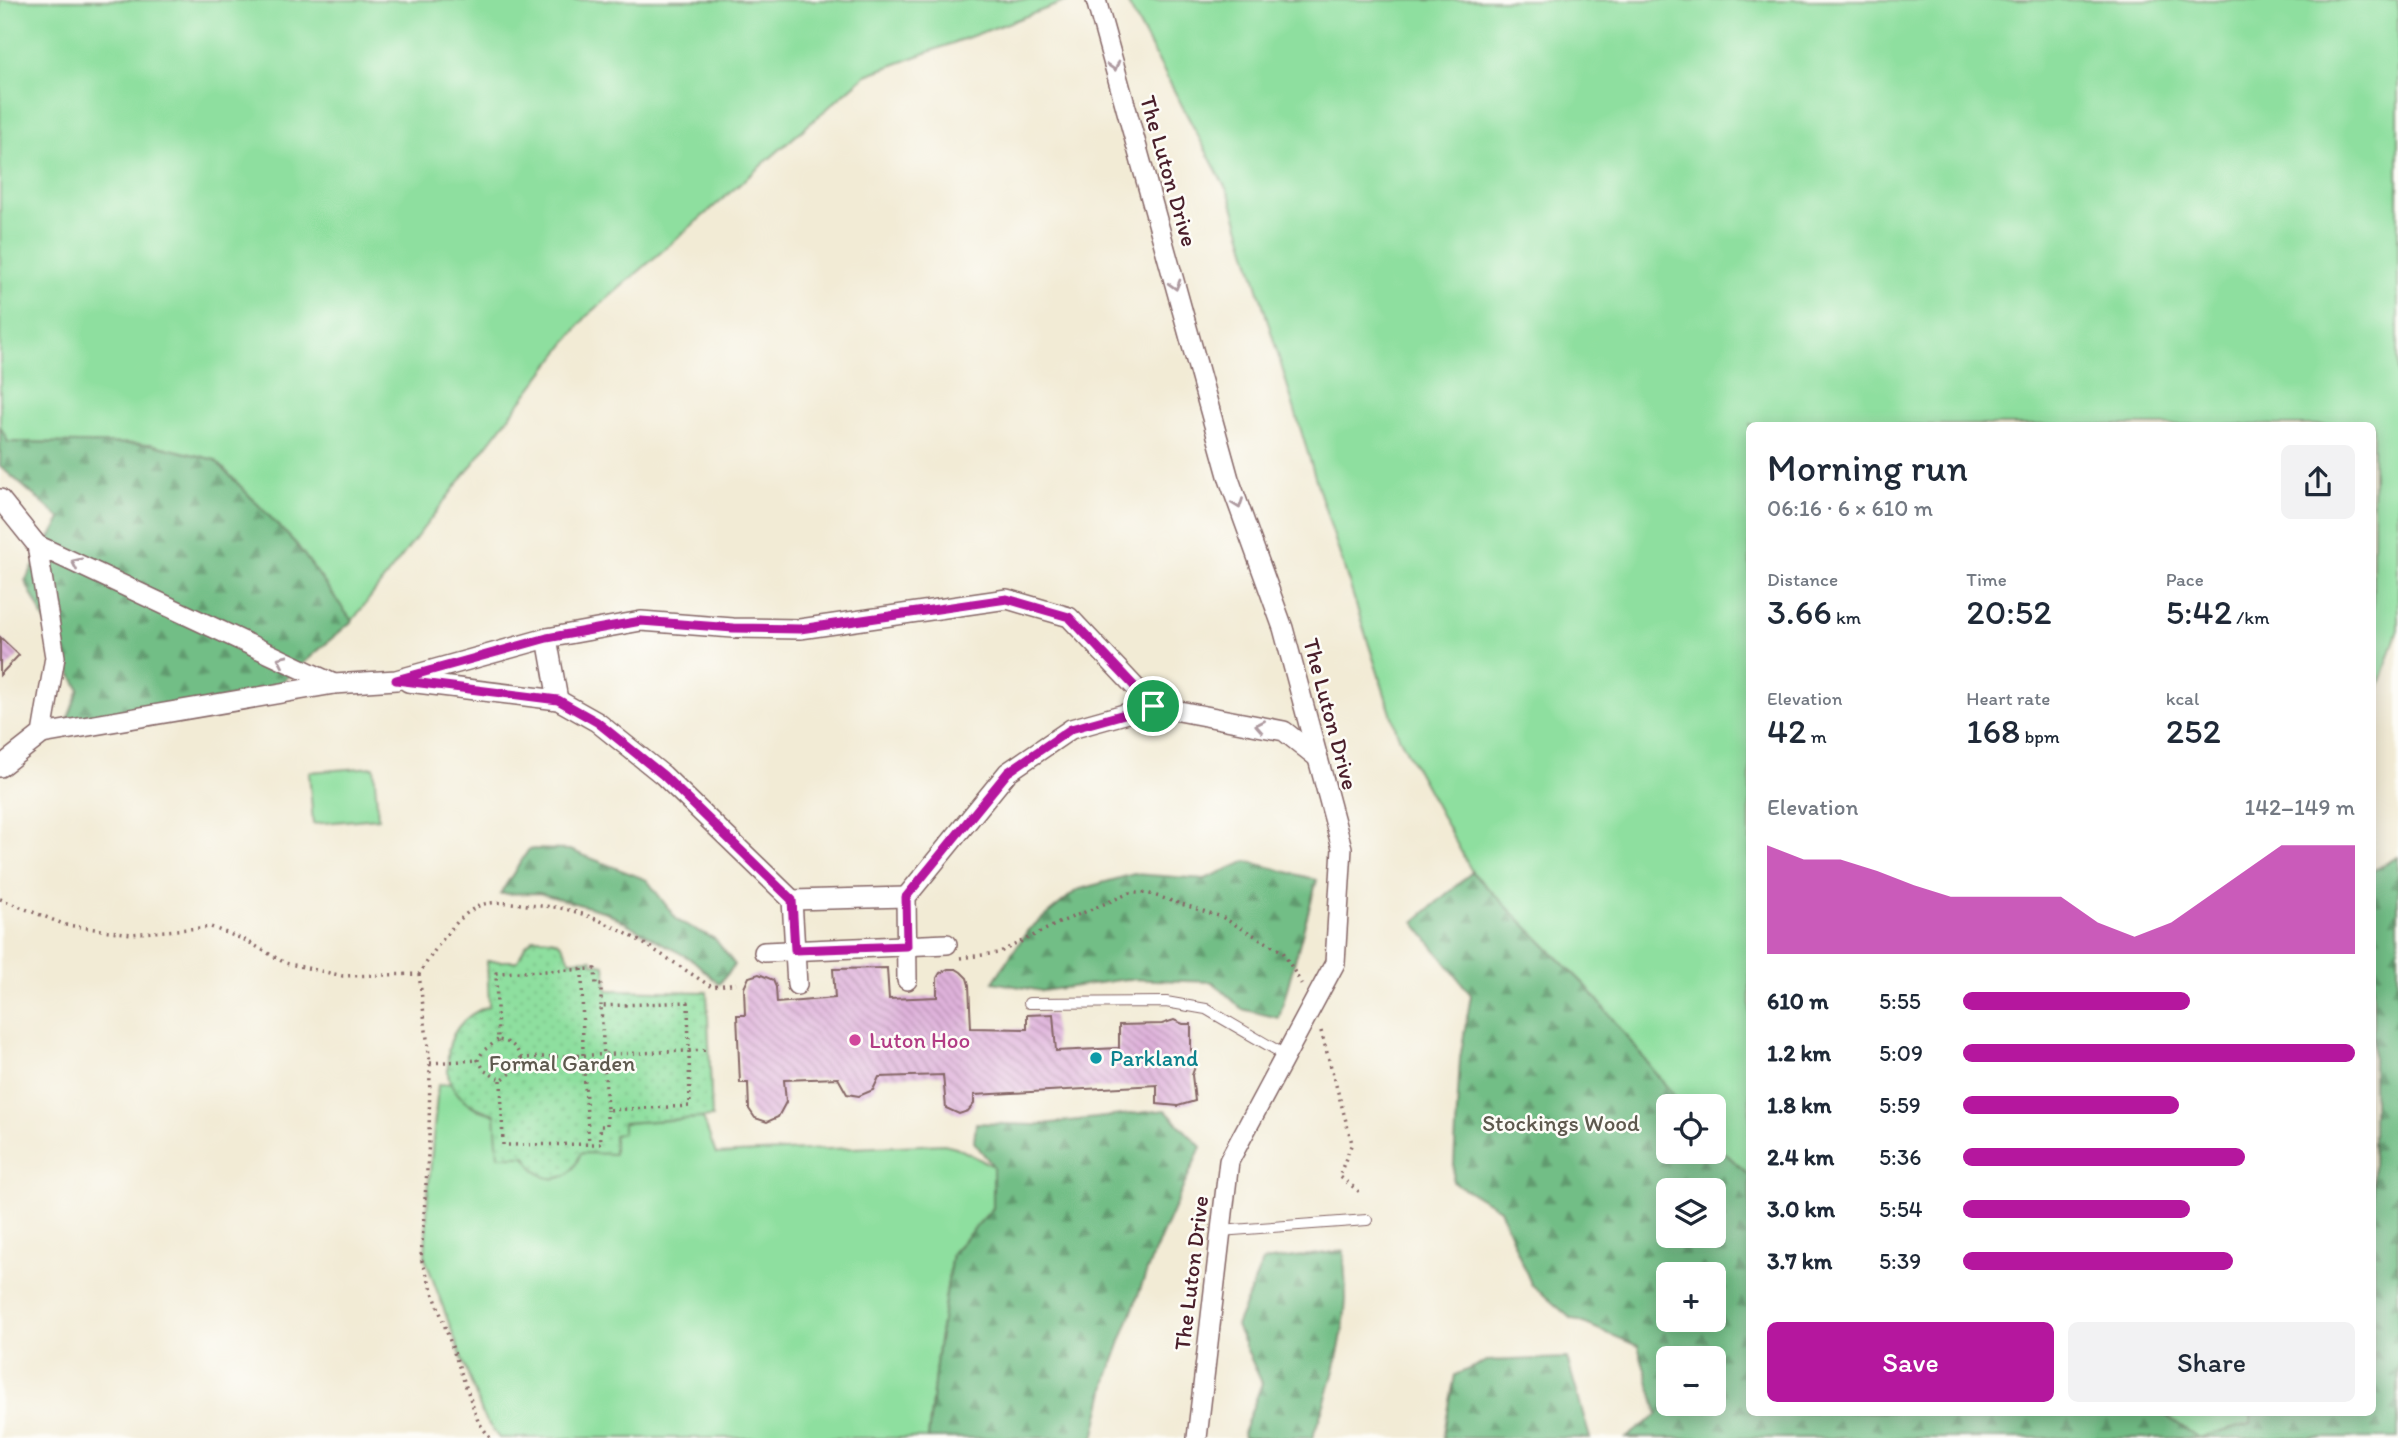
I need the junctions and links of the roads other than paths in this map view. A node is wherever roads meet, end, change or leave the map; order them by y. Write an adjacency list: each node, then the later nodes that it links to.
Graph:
1 (1096, 0): 10 (street, The Luton Drive, one-way to 10)
2 (0, 499): 3 (street)
3 (37, 545): 6 (street, one-way to 3); 9 (street)
4 (547, 638): 5 (street); 7 (street); 8 (street)
5 (396, 680): 6 (street); 7 (street)
6 (334, 684): 9 (street)
7 (558, 700): 13 (street)
8 (1153, 706): 10 (street, one-way to 8); 12 (street)
9 (42, 734): 11 (street)
10 (1318, 758): 21 (street, The Luton Drive)
11 (0, 767)
12 (906, 897): 13 (street); 14 (street)
13 (792, 900): 15 (street)
14 (907, 946): 15 (street); 16 (street); 18 (street)
15 (795, 950): 17 (street); 19 (street)
16 (952, 951)
17 (764, 952)
18 (907, 980)
19 (797, 985)
20 (1030, 1003): 21 (lane)
21 (1285, 1055): 23 (street, The Luton Drive)
22 (1367, 1220): 23 (lane)
23 (1220, 1231): 24 (street, The Luton Drive)
24 (1197, 1438)

